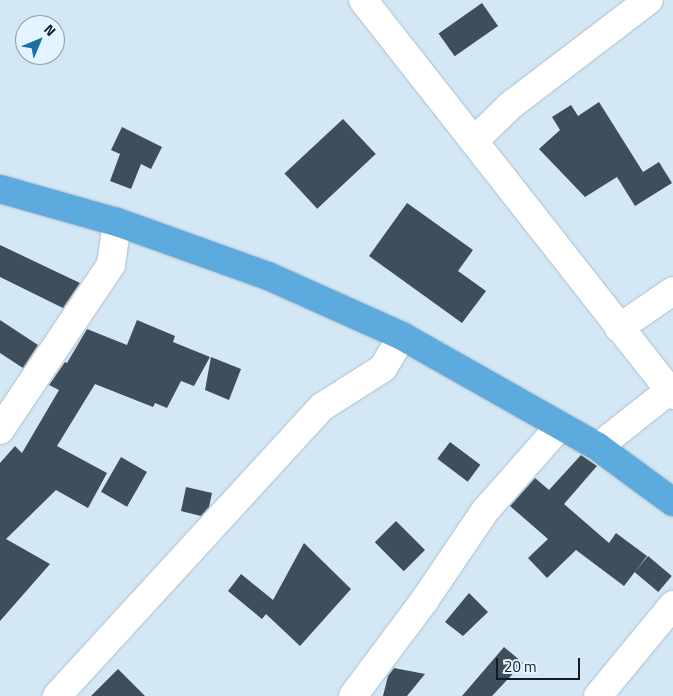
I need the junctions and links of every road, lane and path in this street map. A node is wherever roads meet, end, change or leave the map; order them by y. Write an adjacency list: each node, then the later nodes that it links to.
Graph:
1 (363, 0): 3 (street)
2 (649, 0): 3 (street)
3 (475, 140): 7 (street)
4 (0, 189): 5 (highway)
5 (118, 222): 8 (highway); 11 (street)
6 (673, 291): 7 (street)
7 (619, 328): 9 (street)
8 (402, 336): 10 (highway); 15 (street)
9 (671, 392): 12 (street)
10 (560, 426): 12 (highway); 16 (street)
11 (0, 430)
12 (598, 447): 13 (highway)
13 (673, 502)
14 (673, 605): 17 (street)
15 (57, 696)
16 (353, 696)
17 (598, 696)

